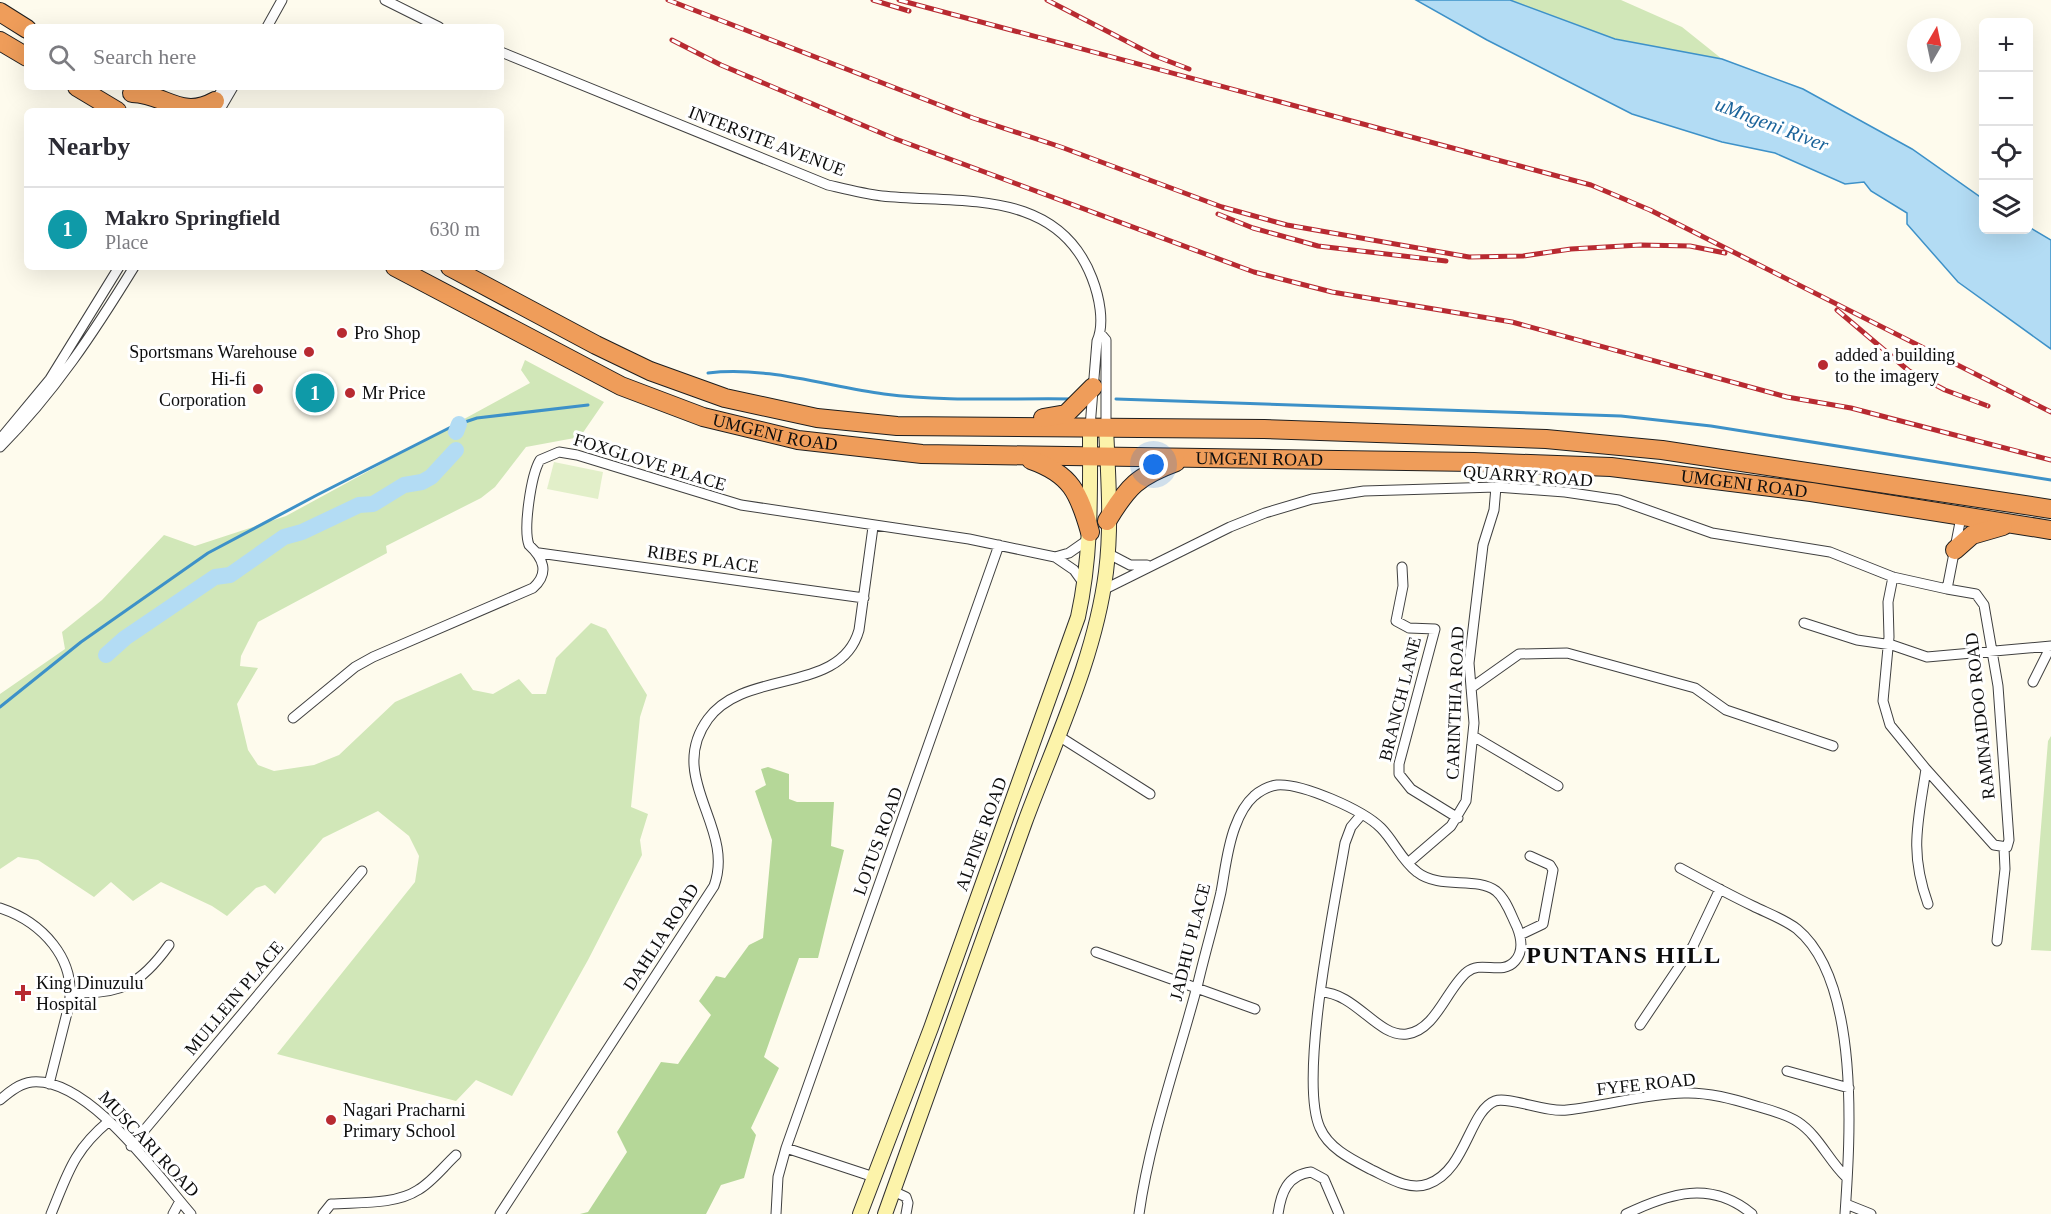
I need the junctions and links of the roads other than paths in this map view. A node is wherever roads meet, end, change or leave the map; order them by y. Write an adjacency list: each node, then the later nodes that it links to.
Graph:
1 (282, 0): 4 (street)
2 (385, 0): 5 (street)
3 (0, 12): 6 (highway)
4 (269, 24)
5 (434, 24)
6 (24, 27)
7 (0, 41): 9 (highway)
8 (504, 53): 21 (street, INTERSITE AVENUE)
9 (24, 55)
10 (81, 90): 14 (highway)
11 (128, 90): 15 (highway); 16 (highway)
12 (230, 90): 13 (street)
13 (217, 103)
14 (112, 108)
15 (159, 108)
16 (185, 108)
17 (117, 270): 25 (street)
18 (132, 270): 26 (street)
19 (401, 270): 27 (highway, UMGENI ROAD)
20 (456, 270): 23 (highway, UMGENI ROAD)
21 (1100, 333): 22 (street, INTERSITE AVENUE); 24 (street, INTERSITE AVENUE)
22 (1093, 387): 23 (highway); 24 (street, INTERSITE AVENUE)
23 (897, 426): 24 (highway, UMGENI ROAD)
24 (1098, 427): 28 (main road); 31 (highway, UMGENI ROAD)
25 (0, 439)
26 (0, 447)
27 (1020, 456): 28 (highway, UMGENI ROAD); 38 (highway)
28 (1099, 457): 29 (highway, UMGENI ROAD); 34 (main road, ALPINE ROAD); 38 (main road, ALPINE ROAD)
29 (1189, 458): 33 (highway, UMGENI ROAD); 34 (highway)
30 (1496, 487): 44 (street, QUARRY ROAD); 46 (street, QUARRY ROAD); 56 (street, CARINTHIA ROAD)
31 (1964, 496): 32 (highway, UMGENI ROAD); 33 (street)
32 (2051, 509)
33 (1961, 516): 35 (highway, UMGENI ROAD); 40 (street)
34 (1107, 520): 41 (main road, ALPINE ROAD)
35 (2011, 524): 37 (highway, UMGENI ROAD); 40 (highway)
36 (873, 527): 39 (street, FOXGLOVE PLACE); 42 (street, FOXGLOVE PLACE); 50 (street, DAHLIA ROAD)
37 (2051, 530)
38 (1090, 536): 43 (street); 47 (main road, ALPINE ROAD)
39 (999, 545): 43 (street, FOXGLOVE PLACE); 91 (street, LOTUS ROAD)
40 (1955, 550): 48 (street)
41 (1107, 553): 44 (street, QUARRY ROAD); 49 (main road, ALPINE ROAD)
42 (539, 554): 50 (street, RIBES PLACE); 57 (street, FOXGLOVE PLACE)
43 (1055, 557): 47 (street, FOXGLOVE PLACE)
44 (1155, 563): 49 (street, QUARRY ROAD)
45 (1402, 567): 65 (street, BRANCH LANE)
46 (1893, 577): 48 (street, QUARRY ROAD); 52 (street)
47 (1085, 585): 79 (main road, ALPINE ROAD)
48 (1947, 589): 54 (street, RAMNAIDOO ROAD)
49 (1103, 590): 58 (main road, ALPINE ROAD)
50 (864, 598): 102 (street, DAHLIA ROAD)
51 (1804, 623): 52 (street)
52 (1888, 645): 54 (street); 61 (street)
53 (2051, 646): 54 (street); 55 (street)
54 (1991, 651): 66 (street, RAMNAIDOO ROAD)
55 (2033, 682)
56 (1471, 688): 59 (street, CARINTHIA ROAD); 60 (street)
57 (293, 718)
58 (1057, 735): 63 (street); 78 (main road, ALPINE ROAD)
59 (1473, 736): 62 (street); 65 (street, CARINTHIA ROAD)
60 (1833, 746)
61 (1926, 769): 66 (street); 72 (street)
62 (1558, 786)
63 (1150, 794)
64 (1362, 814): 68 (street, JADHU PLACE); 80 (street, JADHU PLACE); 82 (street)
65 (1458, 818): 68 (street, CARINTHIA ROAD)
66 (2004, 848): 75 (street, RAMNAIDOO ROAD)
67 (1530, 856): 74 (street)
68 (1408, 863): 74 (street, JADHU PLACE)
69 (1680, 868): 71 (street)
70 (362, 871): 90 (street, MULLEIN PLACE)
71 (1720, 889): 84 (street); 87 (street)
72 (1928, 904)
73 (0, 908): 81 (street)
74 (1520, 935): 82 (street)
75 (1997, 941)
76 (169, 945): 81 (street)
77 (1096, 952): 80 (street)
78 (973, 963): 79 (main road); 95 (main road, ALPINE ROAD)
79 (946, 984): 93 (main road, ALPINE ROAD)
80 (1196, 989): 83 (street); 107 (street, JADHU PLACE)
81 (71, 992): 86 (street)
82 (1322, 993): 94 (street, FYFE ROAD)
83 (1255, 1009)
84 (1640, 1025)
85 (1787, 1071): 87 (street)
86 (48, 1084): 88 (street); 89 (street, MUSCARI ROAD)
87 (1849, 1088): 94 (street)
88 (0, 1100)
89 (109, 1121): 90 (street, MUSCARI ROAD); 98 (street)
90 (131, 1146): 96 (street, MUSCARI ROAD)
91 (786, 1148): 93 (street); 103 (street, LOTUS ROAD)
92 (456, 1155): 101 (street)
93 (874, 1177): 104 (main road, ALPINE ROAD)
94 (1846, 1177): 97 (street)
95 (900, 1194): 105 (main road, ALPINE ROAD); 106 (street)
96 (180, 1201): 99 (street); 100 (street, MUSCARI ROAD)
97 (1845, 1209): 112 (street)
98 (51, 1214)
99 (173, 1214)
100 (191, 1214)
101 (323, 1214)
102 (500, 1214)
103 (776, 1214)
104 (860, 1214)
105 (885, 1214)
106 (906, 1214)
107 (1139, 1214)
108 (1278, 1214): 109 (street)
109 (1338, 1214)
110 (1626, 1214): 111 (street)
111 (1752, 1214)
112 (1871, 1214)

